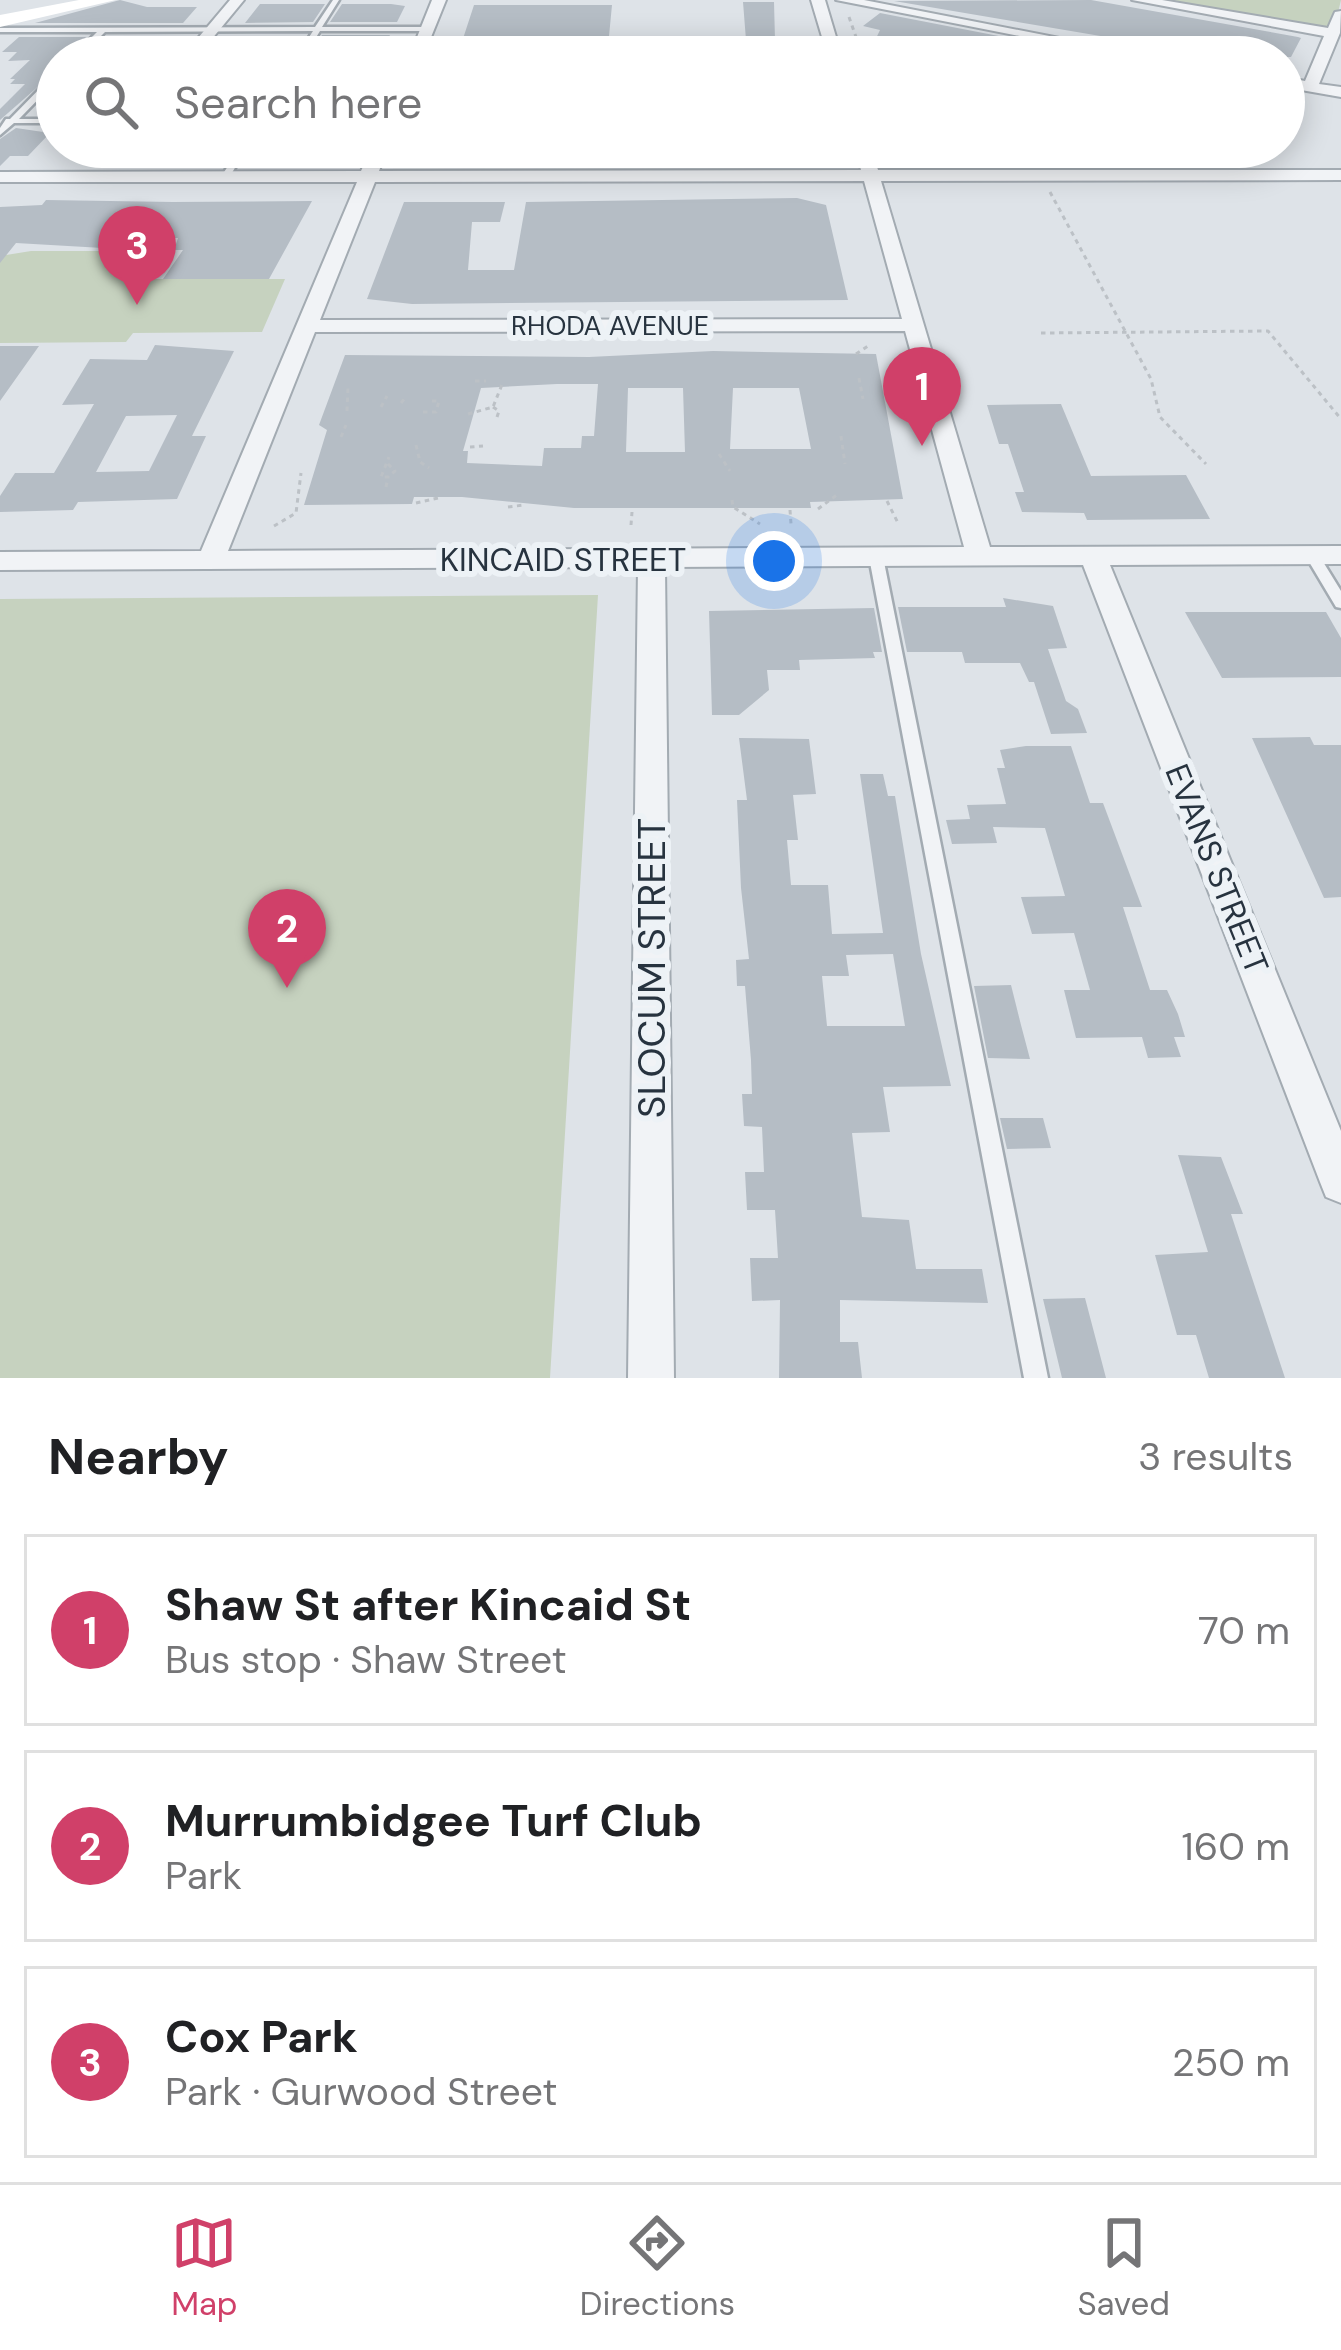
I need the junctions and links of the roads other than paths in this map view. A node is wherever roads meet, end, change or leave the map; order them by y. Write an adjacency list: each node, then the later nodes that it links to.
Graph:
1 (106, 0): 9 (main road)
2 (237, 0): 11 (street)
3 (336, 0): 12 (lane)
4 (440, 0): 13 (street)
5 (818, 0): 19 (street)
6 (844, 0): 20 (street)
7 (1139, 0): 14 (street)
8 (1341, 14): 14 (street)
9 (0, 25): 10 (lane)
10 (104, 28): 11 (lane); 15 (lane)
11 (212, 28): 12 (lane); 16 (street)
12 (318, 28): 13 (lane); 17 (lane)
13 (428, 28): 18 (street)
14 (1333, 32): 22 (street)
15 (96, 36)
16 (206, 36)
17 (313, 36)
18 (425, 36)
19 (829, 36)
20 (1037, 36)
21 (1305, 86): 22 (street)
22 (1310, 87): 23 (street)
23 (1341, 92)
24 (36, 95): 25 (lane)
25 (6, 121): 26 (lane)
26 (0, 133)
27 (231, 168): 34 (lane)
28 (371, 168): 31 (street)
29 (869, 168): 30 (street)
30 (871, 174): 31 (street); 32 (street); 35 (street)
31 (368, 176): 34 (street); 36 (street)
32 (1340, 176)
33 (0, 177): 34 (street)
34 (225, 177)
35 (911, 325): 36 (street, RHODA AVENUE); 41 (street)
36 (308, 326): 43 (street)
37 (1312, 555): 38 (street, KINCAID STREET); 39 (street, KINCAID STREET); 45 (lane)
38 (1341, 555)
39 (1093, 556): 41 (street, KINCAID STREET); 46 (street, EVANS STREET)
40 (877, 557): 41 (street, KINCAID STREET); 42 (street, KINCAID STREET); 48 (lane)
41 (980, 557)
42 (652, 558): 43 (street, KINCAID STREET); 47 (street, SLOCUM STREET)
43 (211, 560): 44 (street, KINCAID STREET)
44 (0, 561)
45 (1341, 603)
46 (1341, 1182)
47 (651, 1378)
48 (1036, 1378)

